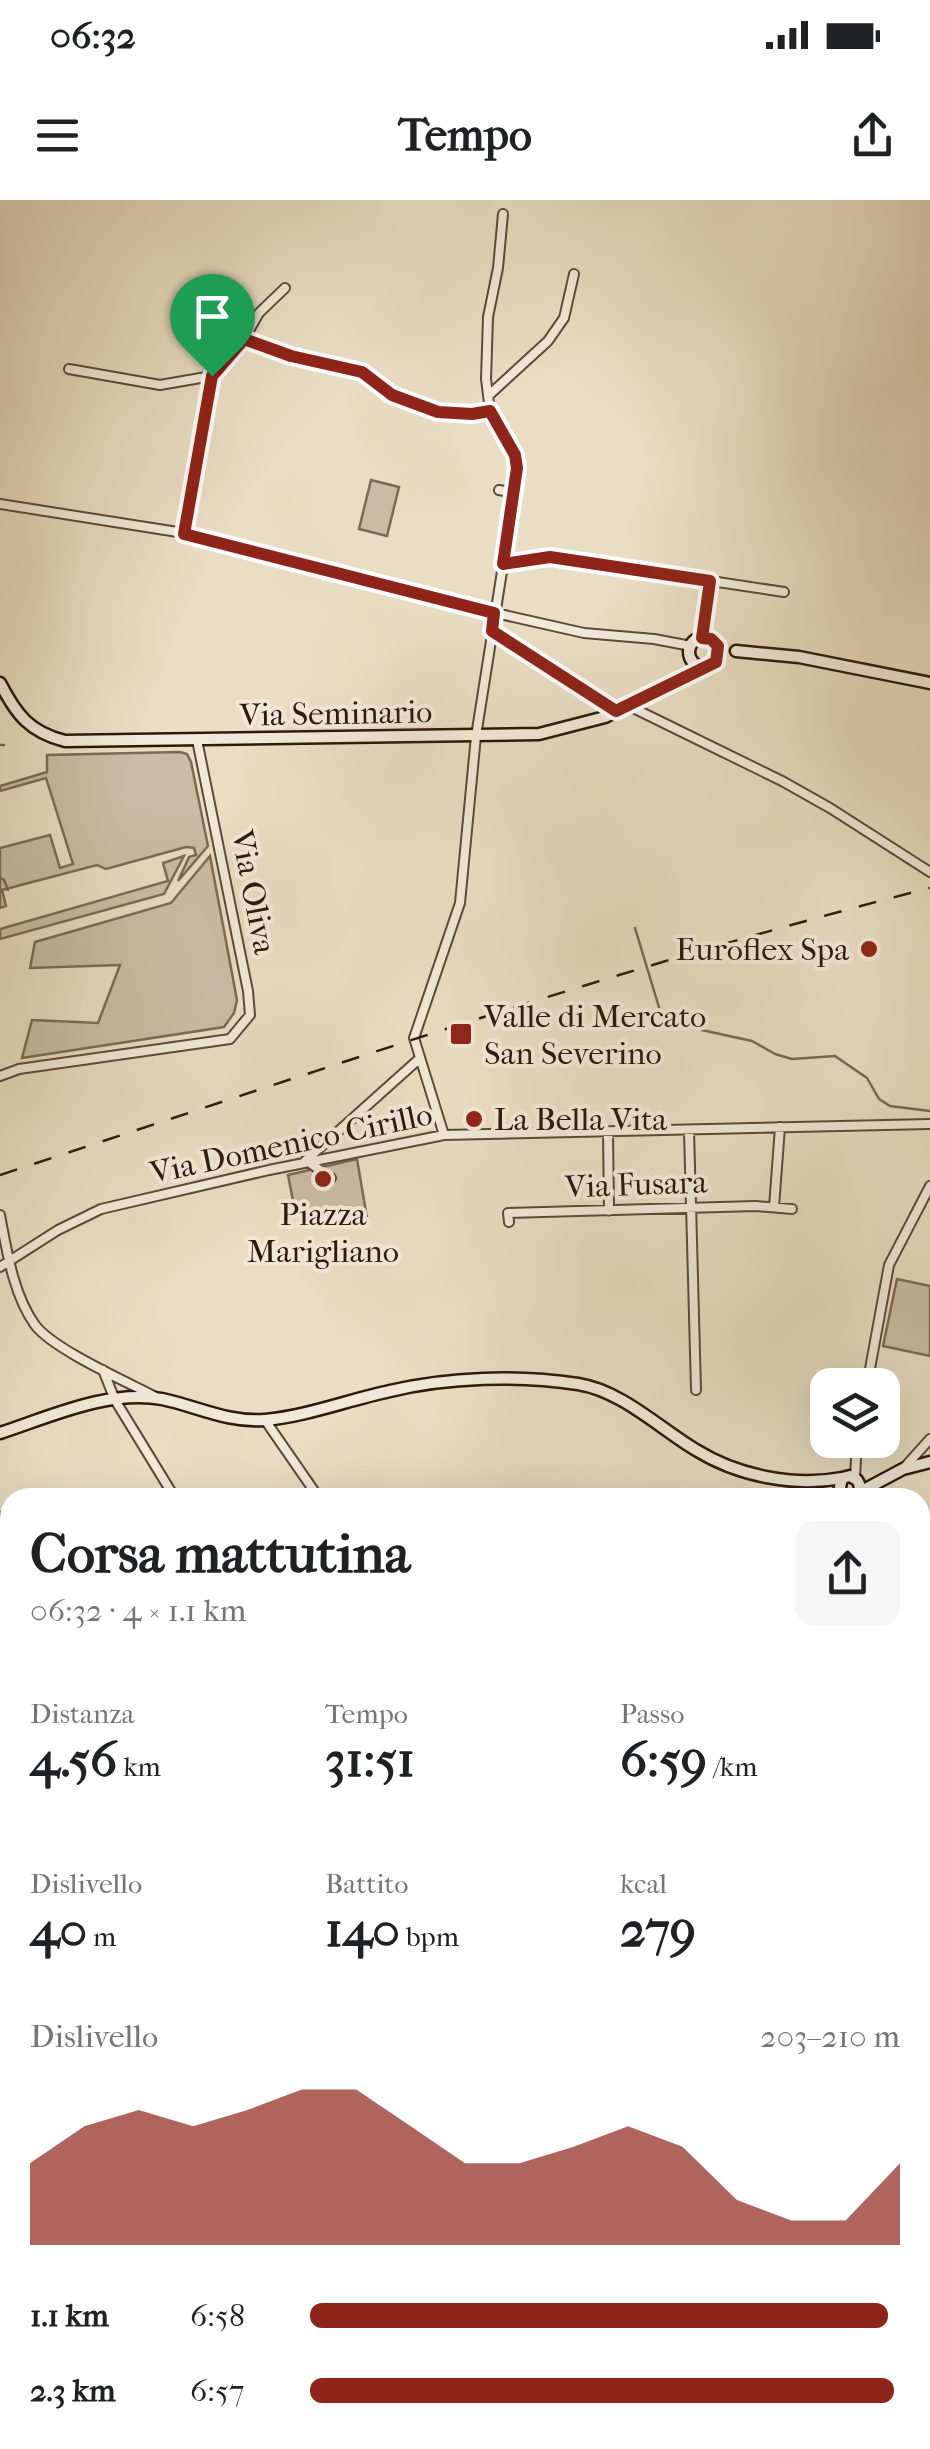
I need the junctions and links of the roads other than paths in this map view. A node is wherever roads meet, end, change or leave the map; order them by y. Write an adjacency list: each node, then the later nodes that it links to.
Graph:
1 (502, 214): 7 (street)
2 (574, 274): 7 (street)
3 (285, 288): 4 (street)
4 (244, 339): 6 (street); 8 (street)
5 (69, 369): 6 (street)
6 (212, 376): 12 (street)
7 (488, 396): 8 (street)
8 (490, 411): 10 (street)
9 (499, 490): 10 (street)
10 (515, 494): 13 (street)
11 (0, 504): 12 (street)
12 (184, 534): 16 (street)
13 (503, 564): 14 (street); 16 (street)
14 (710, 581): 15 (street); 18 (street)
15 (784, 592)
16 (494, 613): 17 (street); 19 (street)
17 (492, 631): 29 (street); 30 (street)
18 (702, 638): 19 (main road); 20 (main road)
19 (691, 646): 22 (main road)
20 (718, 646): 21 (main road); 23 (main road)
21 (736, 651): 23 (main road); 27 (main road)
22 (691, 658): 24 (main road); 25 (main road)
23 (718, 658): 24 (main road)
24 (705, 667): 25 (main road, Via Seminario)
25 (684, 677): 28 (main road, Via Seminario)
26 (0, 683): 31 (main road)
27 (930, 683)
28 (627, 705): 29 (main road, Via Seminario); 32 (street)
29 (616, 711): 30 (main road, Via Seminario)
30 (476, 736): 31 (main road, Via Seminario); 33 (street)
31 (197, 740): 34 (street, Via Oliva)
32 (930, 872)
33 (419, 1059): 39 (street); 40 (street)
34 (0, 1076)
35 (930, 1124): 36 (street, Via Domenico Cirillo)
36 (780, 1128): 37 (street, Via Domenico Cirillo); 43 (street)
37 (689, 1130): 38 (street, Via Domenico Cirillo); 44 (street)
38 (608, 1132): 39 (street, Via Domenico Cirillo); 46 (street)
39 (444, 1136): 40 (street, Via Domenico Cirillo)
40 (305, 1164): 41 (street); 49 (street, Via Domenico Cirillo)
41 (331, 1178)
42 (930, 1186): 51 (street)
43 (774, 1206): 44 (street, Via Fusara); 45 (street, Via Fusara)
44 (692, 1207): 46 (street, Via Fusara); 53 (street)
45 (792, 1209)
46 (608, 1211): 48 (street, Via Fusara)
47 (0, 1215): 49 (street)
48 (509, 1222)
49 (9, 1260): 50 (street, Via Domenico Cirillo); 52 (street)
50 (0, 1266)
51 (869, 1368)
52 (104, 1370): 54 (street); 55 (street)
53 (696, 1390)
54 (159, 1398): 55 (main road); 56 (main road)
55 (116, 1400): 57 (main road); 65 (street)
56 (265, 1420): 63 (main road); 66 (street)
57 (0, 1433)
58 (930, 1439): 61 (street)
59 (853, 1458): 62 (street)
60 (930, 1462): 61 (main road)
61 (903, 1469): 64 (main road)
62 (849, 1478): 63 (main road); 64 (main road); 68 (main road); 69 (main road)
63 (817, 1483): 67 (main road)
64 (870, 1484): 70 (main road)
65 (169, 1488)
66 (312, 1488)
67 (829, 1488)
68 (848, 1488)
69 (848, 1488)
70 (863, 1488)

